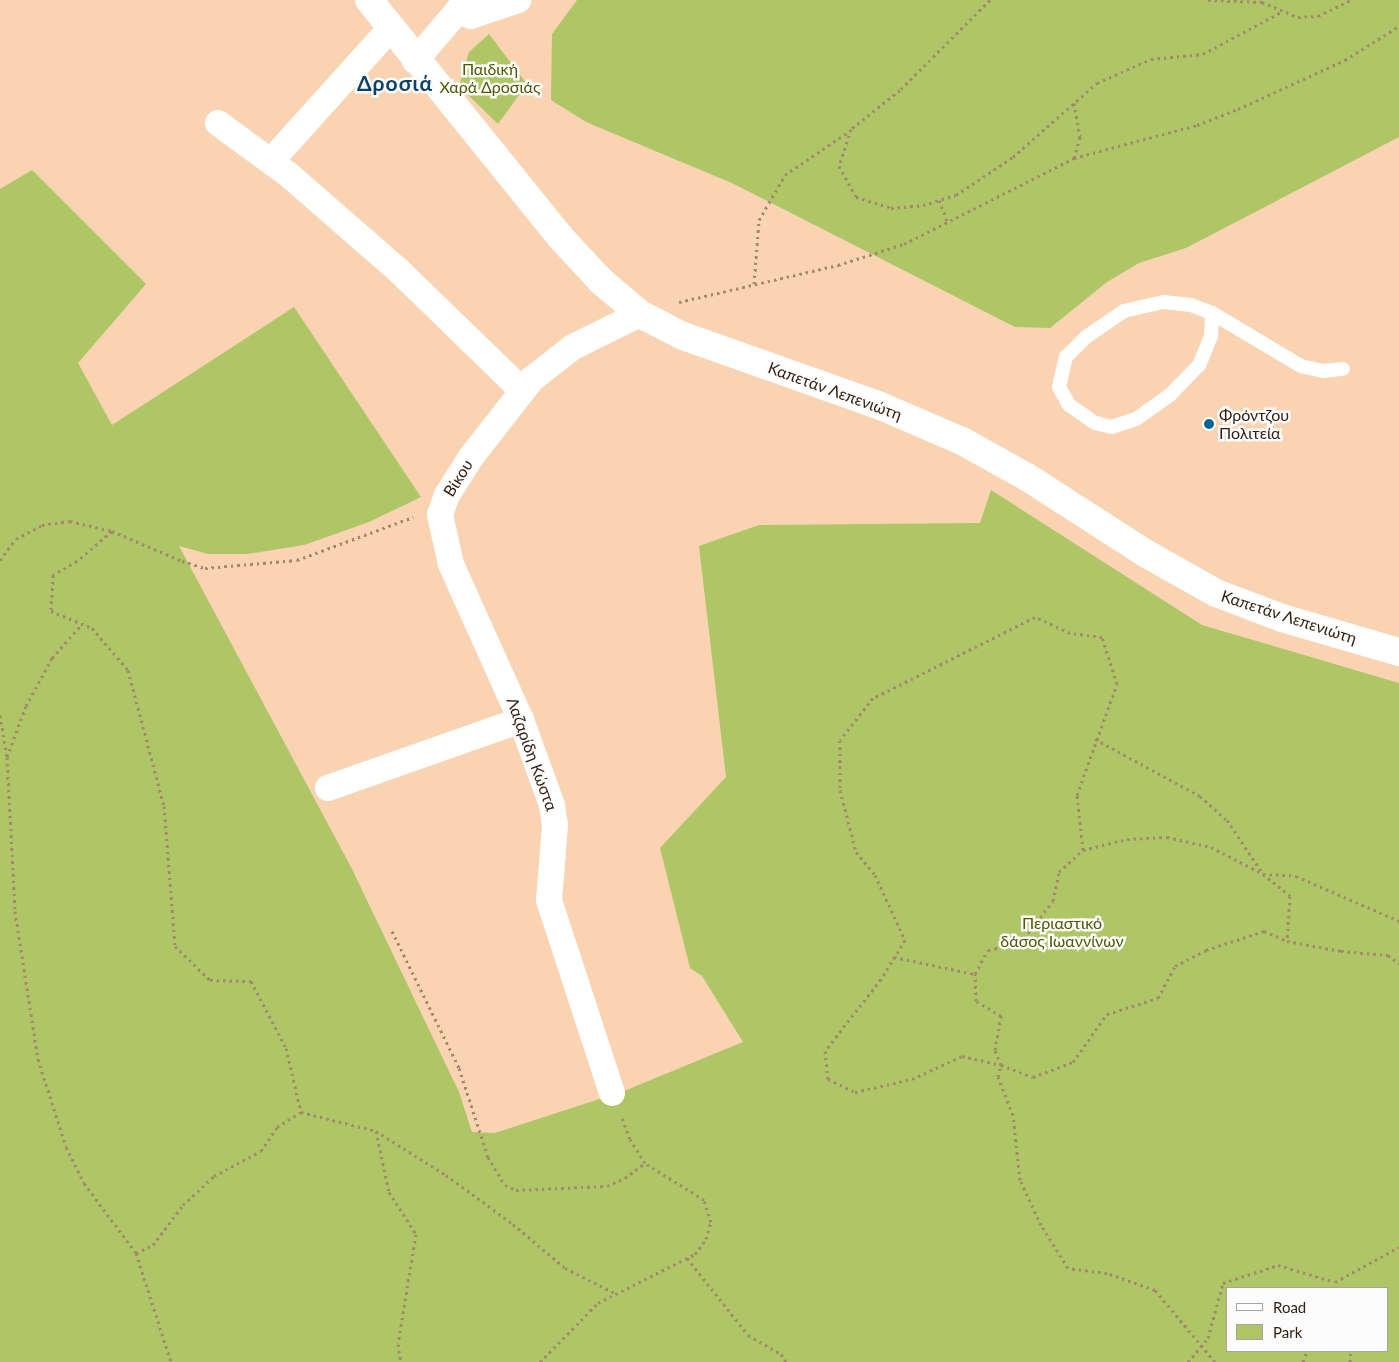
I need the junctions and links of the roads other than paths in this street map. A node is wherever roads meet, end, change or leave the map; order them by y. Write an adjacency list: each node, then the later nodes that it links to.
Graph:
1 (369, 0): 4 (street, Καπετάν Λεπενιώτη)
2 (518, 0): 3 (street)
3 (462, 5): 5 (street)
4 (390, 29): 5 (street, Καπετάν Λεπενιώτη); 7 (street)
5 (415, 61): 8 (street, Καπετάν Λεπενιώτη)
6 (218, 123): 7 (street)
7 (271, 161): 11 (street)
8 (640, 314): 11 (street, Βίκου); 13 (street, Καπετάν Λεπενιώτη)
9 (1212, 314): 9 (lane); 10 (lane)
10 (1343, 369)
11 (522, 390): 12 (street, Βίκου)
12 (442, 509): 14 (street, Λαζαρίδη Κώστα)
13 (1399, 652)
14 (521, 720): 15 (street); 16 (street, Λαζαρίδη Κώστα)
15 (328, 788)
16 (612, 1093)

